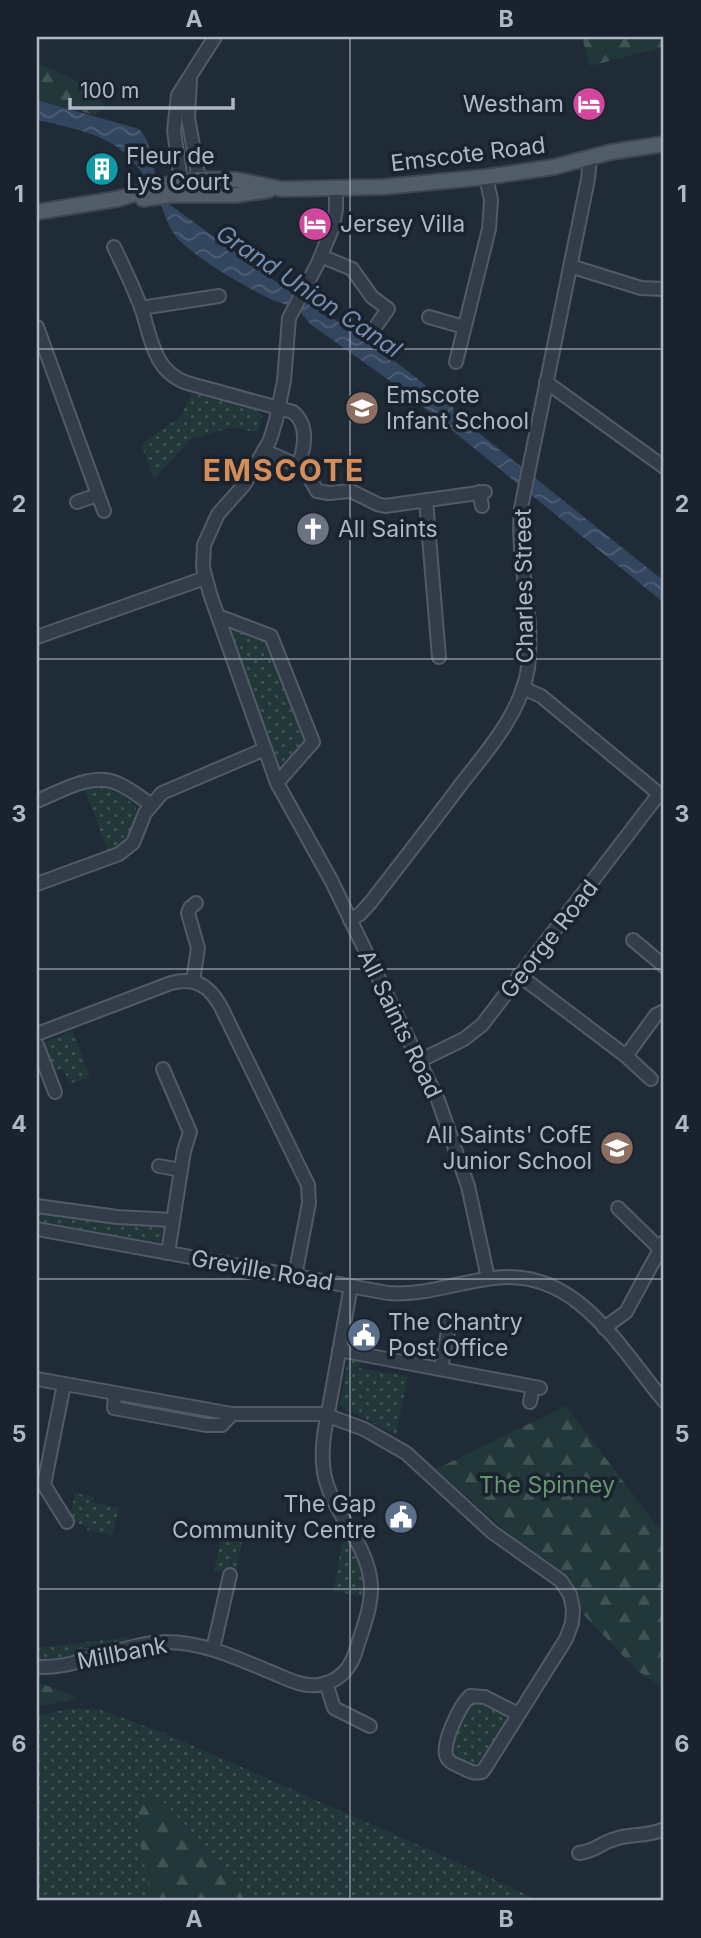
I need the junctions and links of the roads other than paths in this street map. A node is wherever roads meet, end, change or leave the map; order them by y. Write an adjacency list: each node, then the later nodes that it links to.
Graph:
1 (215, 37): 5 (street)
2 (664, 144): 3 (main road, Emscote Road)
3 (590, 157): 4 (main road, Emscote Road); 13 (street, Charles Street)
4 (486, 177): 7 (main road, Emscote Road); 19 (street)
5 (191, 182): 6 (main road, Emscote Road); 8 (main road, Emscote Road); 9 (street)
6 (275, 188): 7 (main road, Emscote Road); 9 (main road, Emscote Road)
7 (336, 188): 12 (street, All Saints Road)
8 (166, 192): 9 (main road, Emscote Road); 10 (main road, Emscote Road)
9 (253, 192)
10 (37, 212)
11 (114, 247): 16 (street)
12 (321, 256): 20 (street); 23 (street, All Saints Road)
13 (570, 265): 14 (street); 22 (street, Charles Street)
14 (664, 289)
15 (219, 296): 16 (street)
16 (141, 308): 23 (street)
17 (429, 317): 19 (street)
18 (37, 327): 27 (street)
19 (464, 327): 21 (street)
20 (369, 336)
21 (456, 362)
22 (546, 382): 26 (street); 36 (street, Charles Street)
23 (279, 407): 24 (street, All Saints Road); 25 (street)
24 (265, 451): 25 (street); 32 (street, All Saints Road)
25 (298, 465): 28 (street)
26 (664, 467)
27 (97, 495): 29 (street); 31 (street)
28 (426, 500): 30 (street); 35 (street)
29 (77, 502)
30 (482, 506)
31 (104, 511)
32 (205, 578): 33 (street, All Saints Road); 34 (street)
33 (218, 616): 37 (street, All Saints Road); 38 (street)
34 (37, 637)
35 (439, 657)
36 (523, 688): 39 (street); 44 (street, Charles Street)
37 (265, 749): 38 (street, All Saints Road); 41 (street)
38 (277, 783): 44 (street, All Saints Road)
39 (662, 796): 47 (street, George Road)
40 (37, 801): 41 (street)
41 (150, 804): 42 (street)
42 (37, 884)
43 (196, 903): 48 (street)
44 (350, 920): 53 (street, All Saints Road)
45 (633, 940): 46 (street)
46 (664, 966)
47 (519, 975): 52 (street); 53 (street, George Road)
48 (193, 981): 50 (street); 65 (street)
49 (664, 1011): 52 (street)
50 (37, 1034)
51 (37, 1045): 56 (street)
52 (626, 1056): 55 (street)
53 (419, 1061): 66 (street, All Saints Road)
54 (163, 1069): 58 (street)
55 (652, 1080)
56 (55, 1092)
57 (159, 1166): 58 (street)
58 (181, 1170): 61 (street)
59 (37, 1206): 61 (street, Greville Road)
60 (618, 1208): 63 (street)
61 (173, 1220): 64 (street)
62 (37, 1229): 64 (street, Greville Road)
63 (662, 1245): 69 (street)
64 (167, 1253): 65 (street, Greville Road)
65 (295, 1276): 67 (street, Greville Road)
66 (488, 1278): 67 (street, Greville Road); 69 (street, Greville Road)
67 (351, 1286): 70 (street)
68 (450, 1321): 71 (street)
69 (604, 1328): 74 (street, Greville Road)
70 (339, 1350): 71 (street); 76 (street)
71 (441, 1368): 75 (street)
72 (37, 1379): 73 (street)
73 (64, 1384): 76 (street); 77 (street)
74 (664, 1401)
75 (530, 1402)
76 (327, 1415): 81 (street); 82 (street)
77 (67, 1522)
78 (230, 1575): 79 (street)
79 (213, 1649): 80 (street, Millbank); 81 (street, Millbank)
80 (37, 1667)
81 (326, 1683): 83 (street)
82 (518, 1714): 82 (street)
83 (370, 1726)
84 (664, 1829): 85 (street)
85 (579, 1853)

